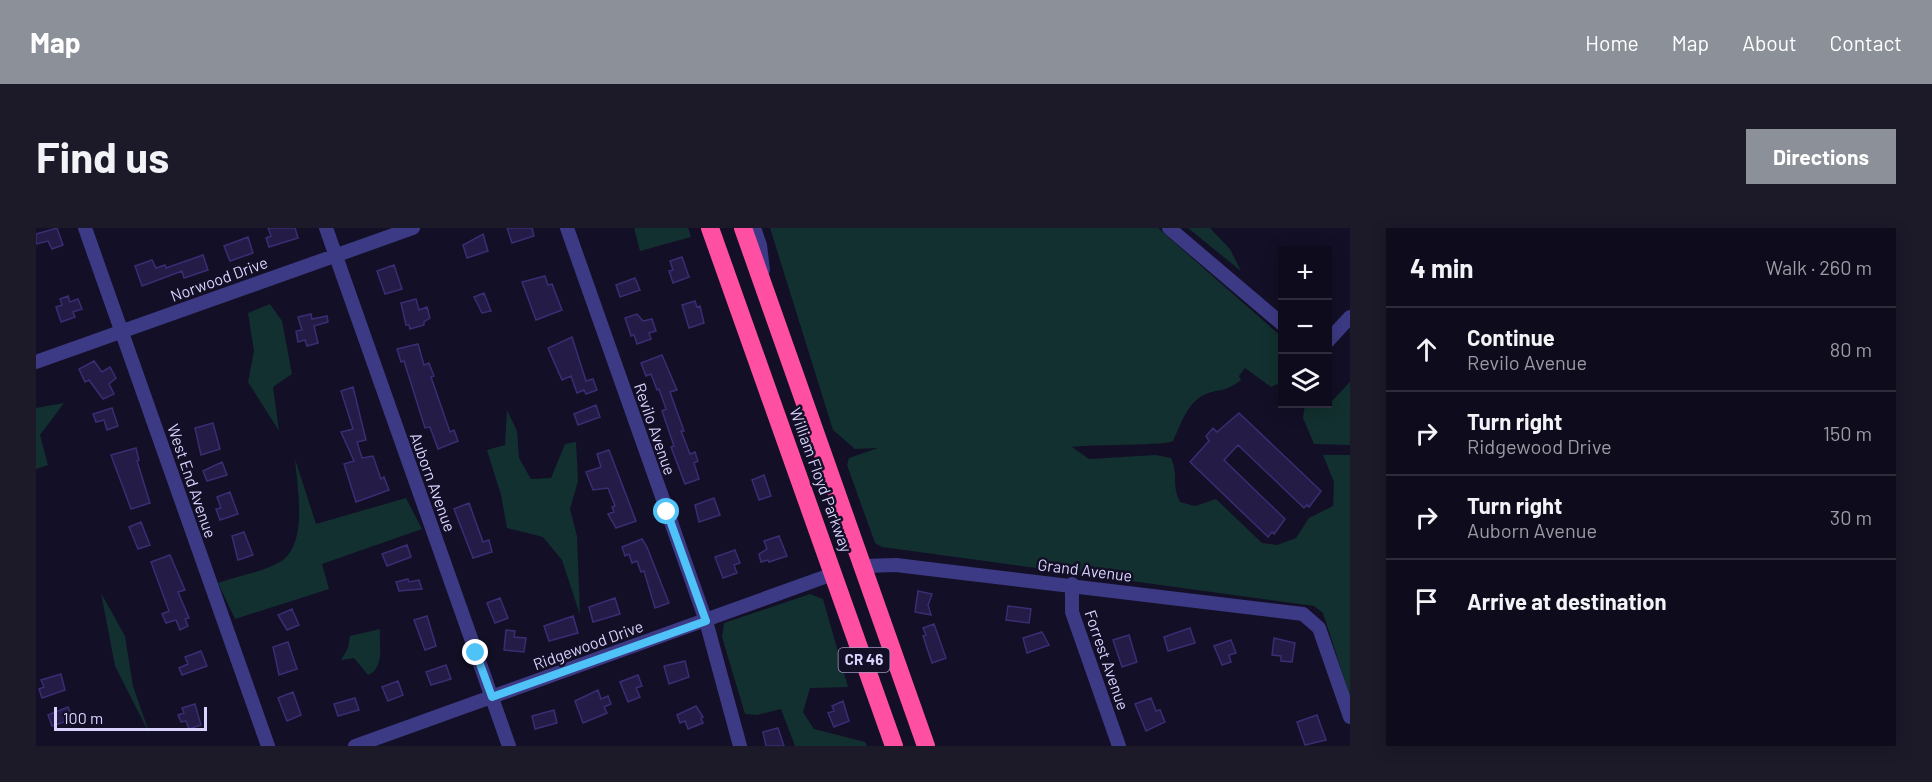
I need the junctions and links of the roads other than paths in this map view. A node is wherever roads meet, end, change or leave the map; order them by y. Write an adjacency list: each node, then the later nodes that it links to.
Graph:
1 (85, 228): 13 (street, West End Avenue)
2 (326, 228): 9 (street, Auborn Avenue)
3 (413, 228): 9 (street, Norwood Drive)
4 (567, 228): 19 (street, Revilo Avenue)
5 (710, 228): 17 (highway, William Floyd Parkway / CR 46)
6 (743, 228): 10 (highway, William Floyd Parkway / CR 46)
7 (754, 228): 10 (street)
8 (1169, 228): 12 (street)
9 (335, 255): 13 (street, Norwood Drive); 20 (street, Auborn Avenue)
10 (766, 293): 16 (highway, William Floyd Parkway / CR 46)
11 (1350, 317): 14 (street)
12 (1278, 321)
13 (122, 331): 15 (street, Norwood Drive); 22 (street, West End Avenue)
14 (1332, 337)
15 (36, 362)
16 (863, 566): 17 (highway); 18 (street, Grand Avenue); 27 (highway, William Floyd Parkway / CR 46)
17 (833, 574): 19 (street, Ridgewood Drive); 26 (highway, William Floyd Parkway / CR 46)
18 (1072, 584): 21 (street, Grand Avenue); 28 (street, Forrest Avenue)
19 (706, 621): 20 (street, Ridgewood Drive); 25 (street, Revilo Avenue)
20 (492, 697): 23 (street, Ridgewood Drive); 24 (street, Auborn Avenue)
21 (1350, 717)
22 (268, 746)
23 (355, 746)
24 (509, 746)
25 (740, 746)
26 (894, 746)
27 (926, 746)
28 (1119, 746)

